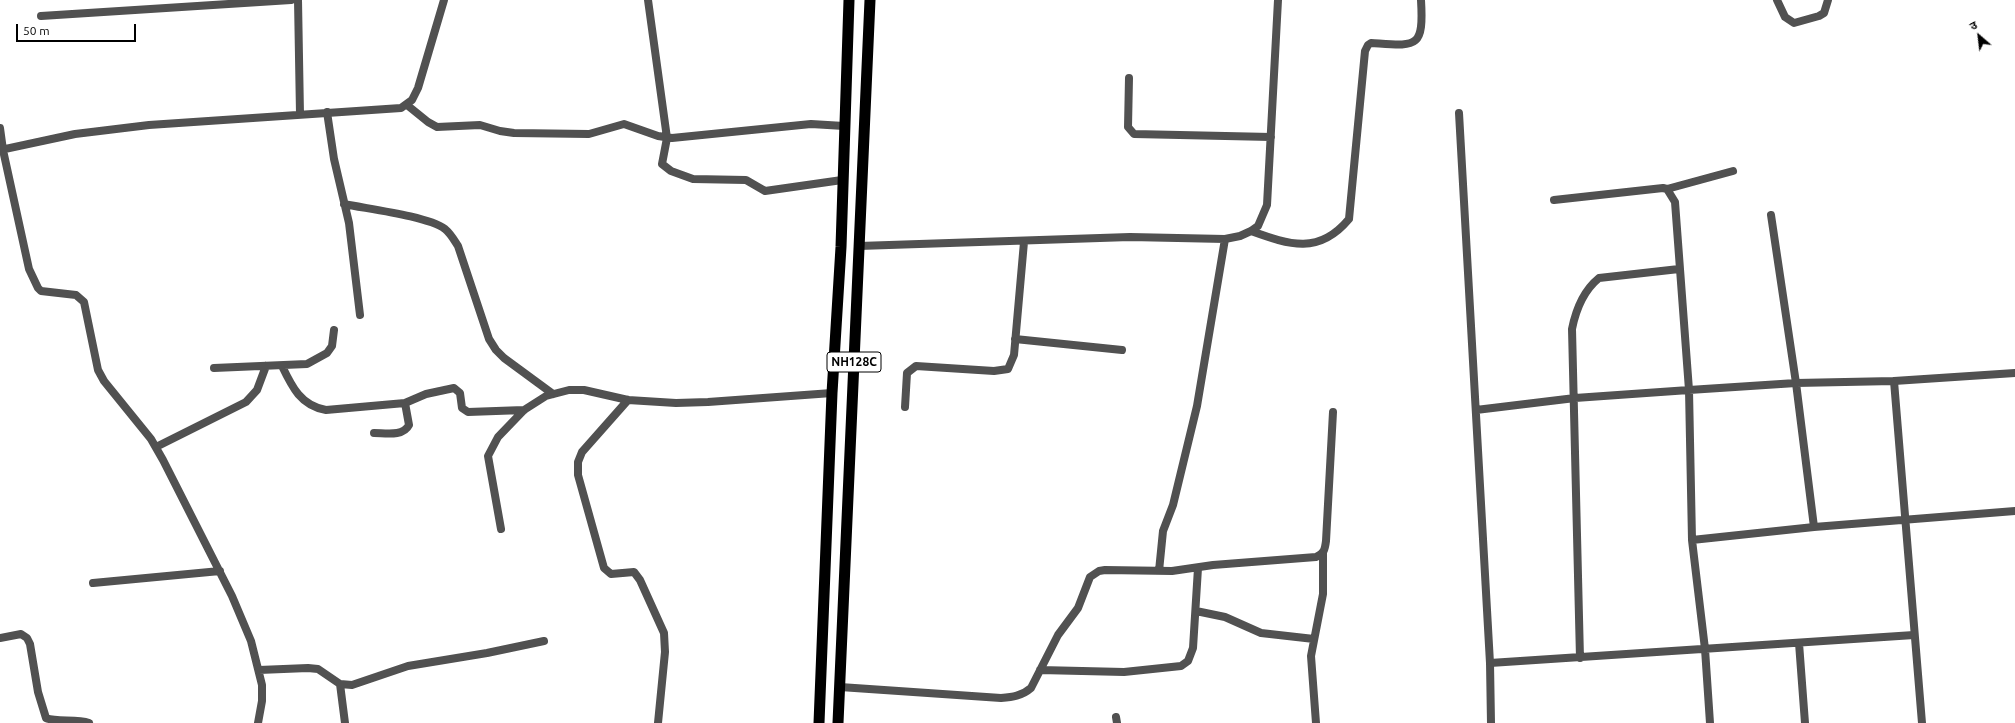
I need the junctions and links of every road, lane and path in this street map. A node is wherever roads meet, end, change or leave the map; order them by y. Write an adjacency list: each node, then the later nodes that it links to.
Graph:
1 (291, 0): 11 (street)
2 (298, 0): 16 (street)
3 (444, 0): 13 (street)
4 (648, 0): 20 (street)
5 (850, 0): 17 (highway, NH128C)
6 (870, 0): 31 (highway, NH128C)
7 (1278, 0): 19 (street)
8 (1421, 0): 28 (street)
9 (1777, 0): 10 (street)
10 (1828, 0)
11 (41, 16)
12 (1129, 78): 19 (street)
13 (407, 105): 14 (street); 20 (street)
14 (327, 112): 16 (street); 26 (street)
15 (1459, 113): 51 (street)
16 (300, 114): 21 (street)
17 (844, 126): 20 (street); 23 (highway, NH128C)
18 (0, 128): 21 (street)
19 (1271, 137): 28 (street)
20 (667, 138): 23 (street)
21 (1, 150): 54 (street)
22 (1733, 170): 24 (street)
23 (842, 180): 44 (highway, NH128C)
24 (1667, 189): 25 (street); 32 (street)
25 (1554, 200)
26 (344, 204): 33 (street); 45 (street)
27 (1771, 215): 42 (street)
28 (1251, 231): 29 (street)
29 (1225, 239): 30 (street); 63 (street)
30 (1024, 242): 31 (street); 35 (street)
31 (859, 246): 77 (highway, NH128C)
32 (1679, 269): 43 (street); 46 (street)
33 (360, 316)
34 (334, 330): 38 (street)
35 (1015, 339): 36 (street); 49 (street)
36 (1122, 350)
37 (266, 366): 38 (street); 39 (street); 54 (street)
38 (282, 366): 48 (street)
39 (214, 368)
40 (2015, 373): 41 (street)
41 (1894, 381): 42 (street); 56 (street)
42 (1796, 384): 43 (street); 57 (street)
43 (1689, 390): 46 (street); 59 (street)
44 (832, 393): 47 (street); 82 (highway, NH128C)
45 (553, 394): 47 (street); 50 (street)
46 (1574, 398): 51 (street); 72 (street)
47 (628, 400): 81 (street)
48 (405, 403): 50 (street); 53 (street)
49 (905, 407)
50 (524, 410): 58 (street)
51 (1476, 410): 73 (street)
52 (1333, 412): 60 (street)
53 (374, 433)
54 (156, 447): 62 (street)
55 (2015, 511): 56 (street)
56 (1905, 520): 57 (street); 66 (street)
57 (1814, 527): 59 (street)
58 (501, 529)
59 (1692, 540): 71 (street)
60 (1323, 553): 61 (street); 68 (street)
61 (1198, 568): 63 (street); 65 (street)
62 (220, 571): 64 (street); 74 (street)
63 (1159, 571): 75 (street)
64 (93, 583)
65 (1196, 610): 68 (street); 75 (street)
66 (1914, 635): 70 (street); 88 (street)
67 (0, 638): 78 (street)
68 (1314, 639): 84 (street)
69 (544, 641): 76 (street)
70 (1799, 643): 71 (street); 87 (street)
71 (1705, 649): 72 (street); 86 (street)
72 (1580, 658): 73 (street)
73 (1490, 663): 85 (street)
74 (259, 670): 76 (street); 79 (street)
75 (1040, 670): 77 (street)
76 (340, 684): 80 (street)
77 (840, 687): 83 (highway, NH128C)
78 (89, 723)
79 (258, 723)
80 (346, 723)
81 (658, 723)
82 (820, 723)
83 (838, 723)
84 (1316, 723)
85 (1491, 723)
86 (1710, 723)
87 (1805, 723)
88 (1922, 723)

